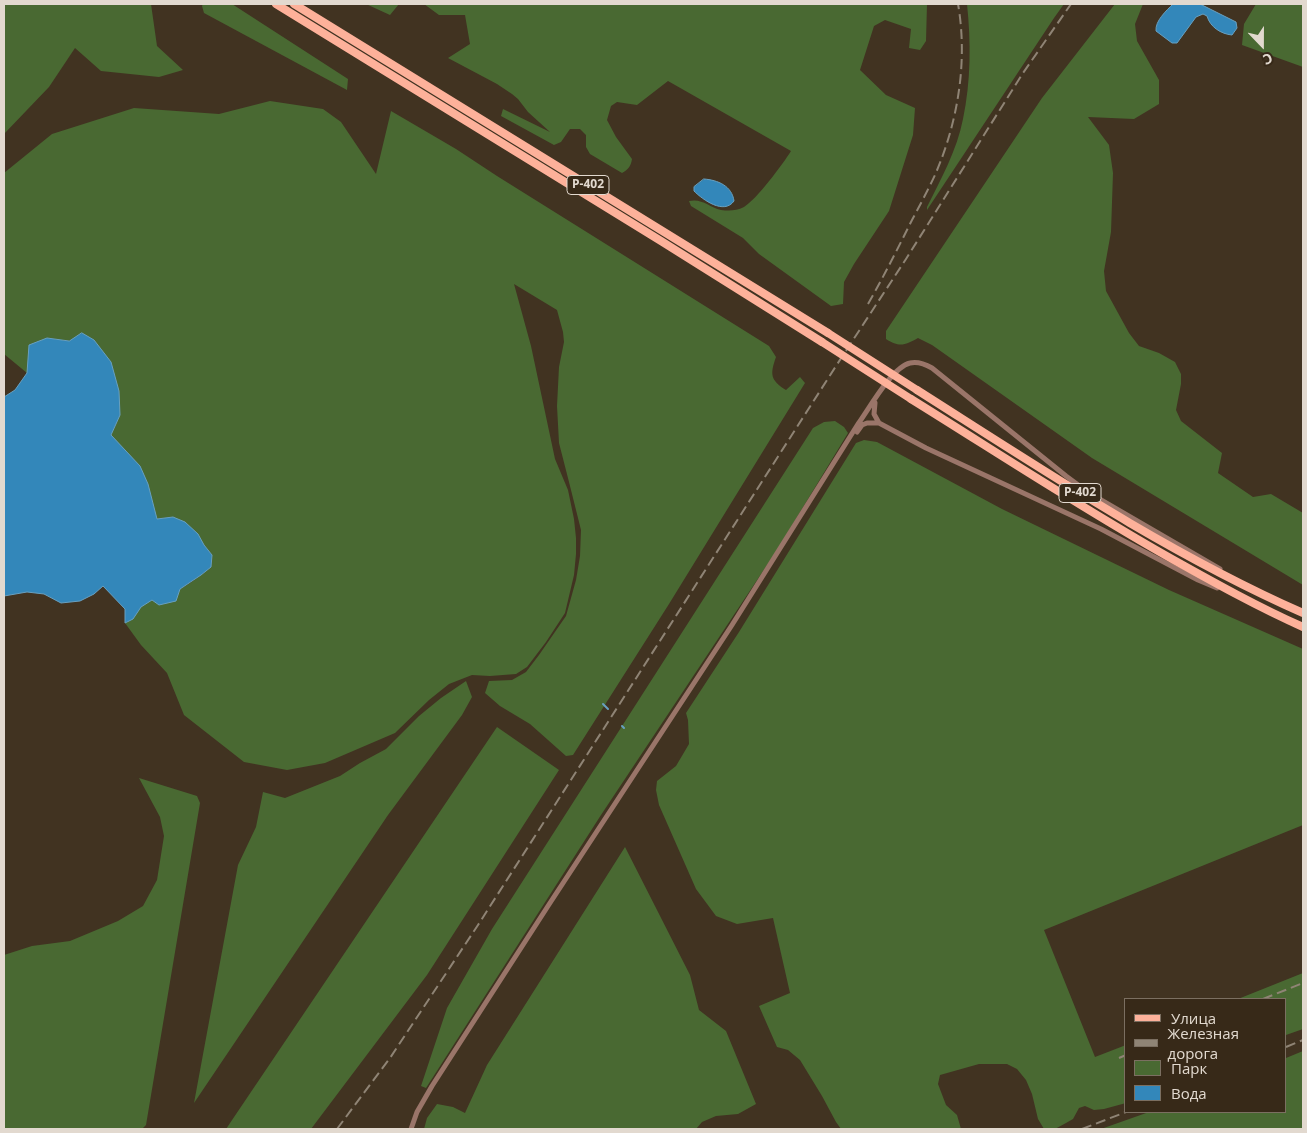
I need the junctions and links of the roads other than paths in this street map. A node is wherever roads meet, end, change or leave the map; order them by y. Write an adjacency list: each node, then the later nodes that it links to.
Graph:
1 (276, 4): 7 (main road, Р-402, bridge)
2 (294, 4): 6 (main road, Р-402, bridge)
3 (880, 392): 4 (street); 5 (street); 6 (street)
4 (879, 424): 5 (street); 7 (street)
5 (843, 450): 10 (street)
6 (1248, 587): 8 (main road, Р-402)
7 (1242, 598): 9 (main road, Р-402)
8 (1303, 613)
9 (1303, 627)
10 (411, 1129)

